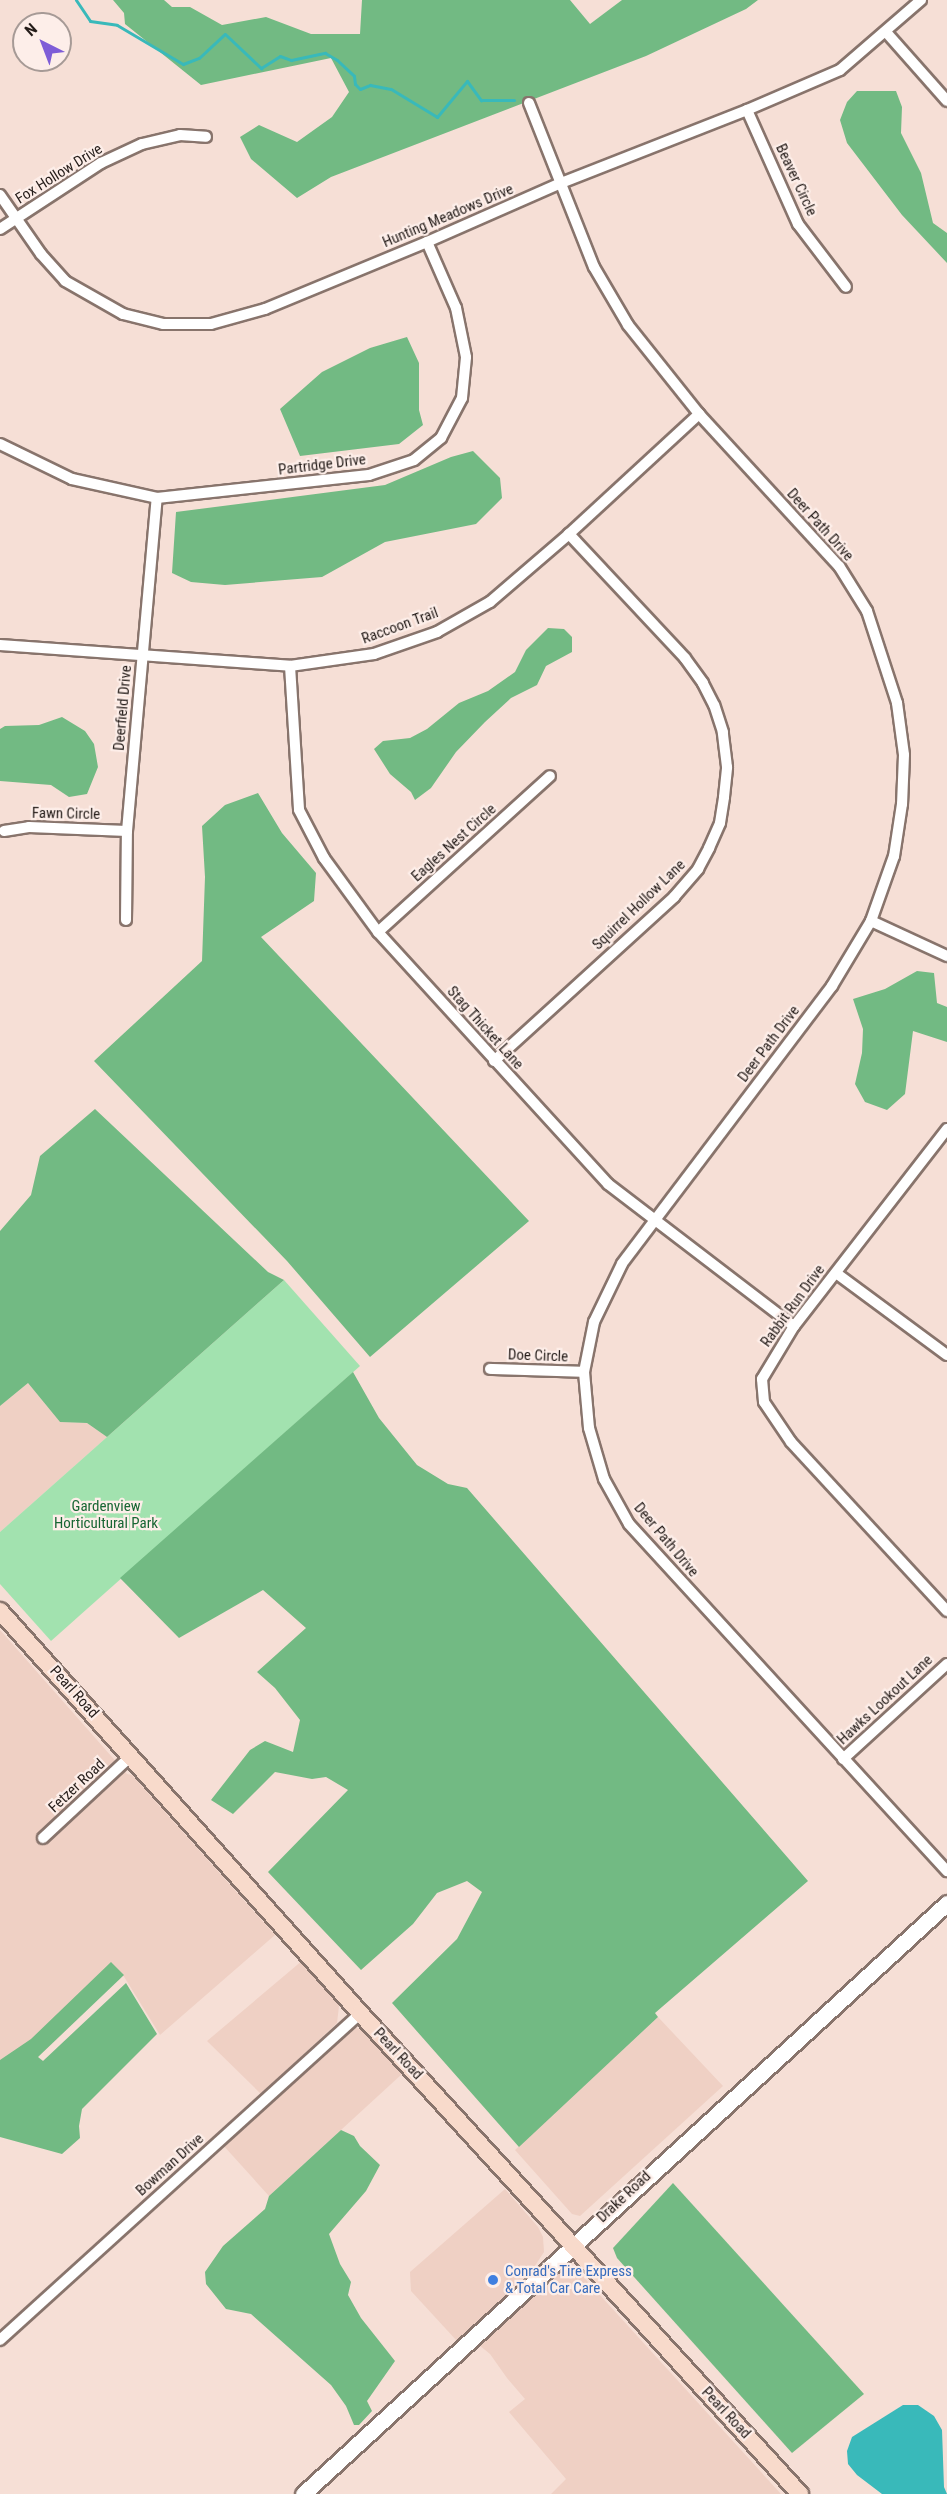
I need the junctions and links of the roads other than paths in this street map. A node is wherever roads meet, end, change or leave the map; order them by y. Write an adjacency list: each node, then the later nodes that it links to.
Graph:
1 (921, 0): 2 (street, Hunting Meadows Drive)
2 (886, 32): 3 (street); 5 (street, Hunting Meadows Drive)
3 (947, 101)
4 (529, 103): 7 (street, Deer Path Drive)
5 (747, 110): 7 (street, Hunting Meadows Drive); 12 (street, Beaver Circle)
6 (206, 137): 9 (street, Fox Hollow Drive)
7 (561, 183): 11 (street, Hunting Meadows Drive); 13 (street, Deer Path Drive)
8 (0, 195): 9 (street, Hunting Meadows Drive)
9 (15, 219): 10 (street, Fox Hollow Drive); 11 (street, Hunting Meadows Drive)
10 (0, 229)
11 (427, 242): 15 (street, Partridge Drive)
12 (846, 287)
13 (699, 414): 16 (street, Raccoon Trail); 24 (street, Deer Path Drive)
14 (0, 444): 15 (street, Partridge Drive)
15 (157, 498): 18 (street, Deerfield Drive)
16 (570, 534): 19 (street, Raccoon Trail); 27 (street, Squirrel Hollow Lane)
17 (0, 645): 18 (street, Raccoon Trail)
18 (143, 654): 19 (street, Raccoon Trail); 22 (street, Deerfield Drive)
19 (290, 666): 25 (street, Stag Thicket Lane)
20 (550, 776): 25 (street, Eagles Nest Circle)
21 (4, 831): 22 (street, Fawn Circle)
22 (127, 831): 23 (street, Deerfield Drive)
23 (126, 920)
24 (871, 921): 26 (street); 29 (street, Deer Path Drive)
25 (378, 932): 27 (street, Stag Thicket Lane)
26 (947, 956)
27 (494, 1060): 29 (street, Stag Thicket Lane)
28 (945, 1135): 30 (street, Rabbit Run Drive)
29 (653, 1220): 31 (street, Stag Thicket Lane); 34 (street, Deer Path Drive)
30 (836, 1273): 31 (street, Rabbit Run Drive); 32 (street)
31 (794, 1326): 36 (street, Rabbit Run Drive)
32 (947, 1355)
33 (490, 1369): 34 (street, Doe Circle)
34 (584, 1372): 39 (street, Deer Path Drive)
35 (0, 1611): 38 (main road, Pearl Road)
36 (947, 1611)
37 (947, 1664): 39 (street, Hawks Lookout Lane)
38 (131, 1756): 40 (street, Fetzer Road); 43 (main road, Pearl Road)
39 (843, 1759): 41 (street, Deer Path Drive)
40 (43, 1838)
41 (947, 1871)
42 (947, 1903): 44 (street, Drake Road)
43 (360, 2013): 44 (main road, Pearl Road); 45 (street, Bowman Drive)
44 (572, 2244): 46 (street, Drake Road); 47 (main road, Pearl Road)
45 (0, 2340)
46 (303, 2494)
47 (800, 2494)

